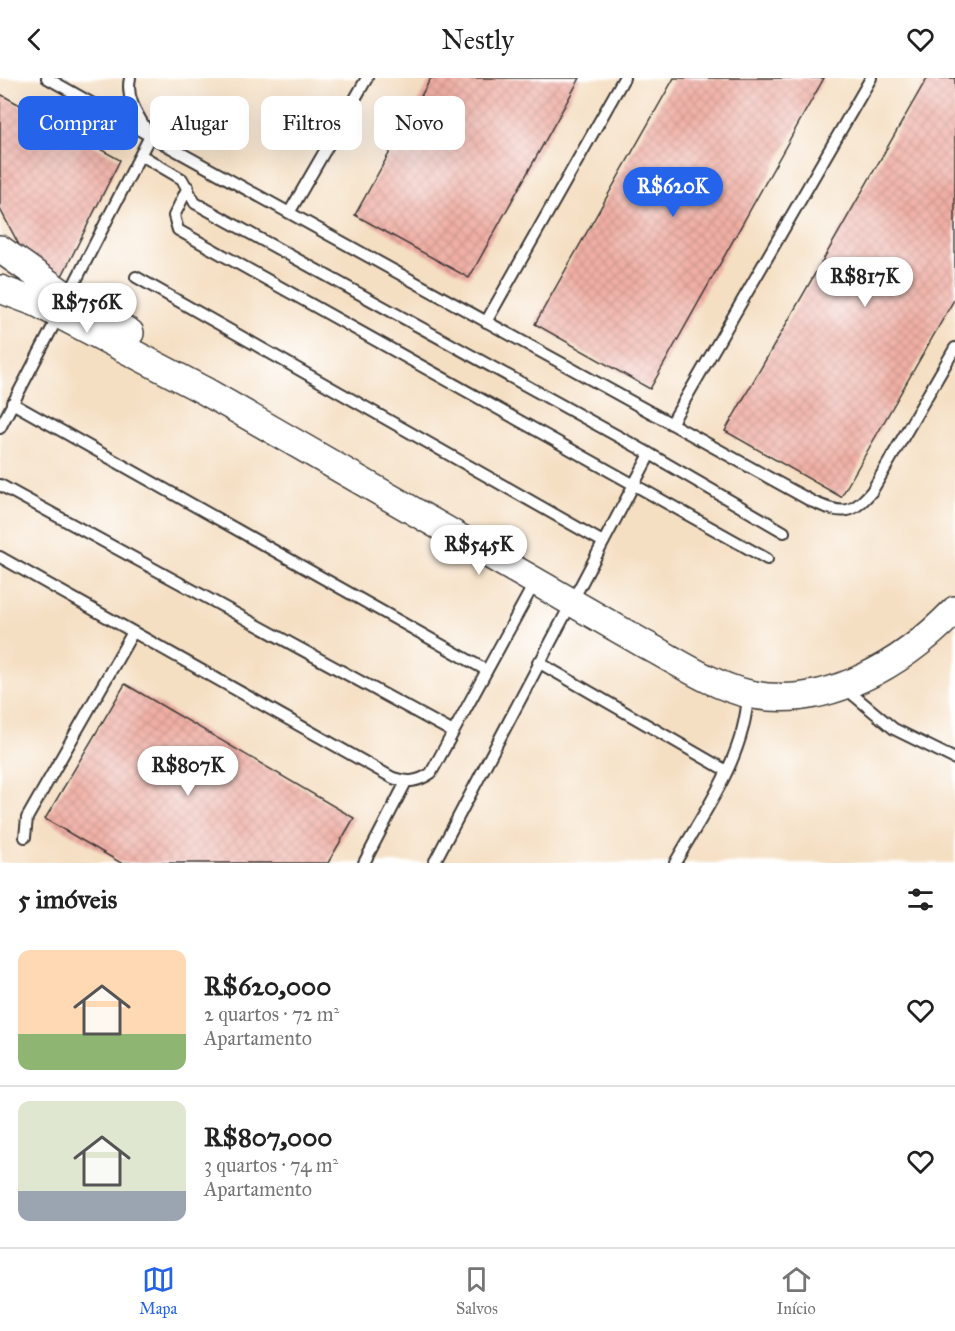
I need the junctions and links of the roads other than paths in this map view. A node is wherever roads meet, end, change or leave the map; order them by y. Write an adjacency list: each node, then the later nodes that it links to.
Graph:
1 (46, 78): 6 (lane)
2 (130, 78): 6 (lane)
3 (366, 78): 10 (lane)
4 (624, 78): 15 (lane)
5 (871, 78): 18 (lane)
6 (150, 136): 8 (lane)
7 (175, 150): 10 (lane)
8 (141, 155): 9 (lane); 14 (lane)
9 (188, 187): 20 (lane); 21 (lane)
10 (289, 213): 15 (lane)
11 (0, 249): 14 (street)
12 (136, 277): 24 (lane)
13 (0, 289): 14 (street)
14 (63, 306): 17 (lane); 27 (street)
15 (486, 322): 18 (lane)
16 (955, 348): 18 (lane)
17 (12, 403): 19 (lane); 32 (lane)
18 (671, 424)
19 (0, 428)
20 (650, 454): 21 (lane); 23 (lane)
21 (634, 483): 24 (lane); 26 (lane)
22 (0, 485): 35 (lane)
23 (784, 532)
24 (603, 542): 28 (lane)
25 (0, 557): 30 (lane)
26 (767, 559)
27 (535, 582): 28 (street); 32 (lane)
28 (571, 603): 31 (lane); 34 (street)
29 (955, 610): 33 (street)
30 (133, 632): 38 (lane); 39 (lane)
31 (538, 662): 37 (lane); 41 (lane)
32 (486, 670): 35 (lane)
33 (843, 686): 34 (street); 36 (lane)
34 (748, 694): 37 (lane)
35 (453, 732): 38 (lane)
36 (955, 759)
37 (727, 771): 42 (lane)
38 (406, 782): 40 (lane)
39 (25, 837)
40 (364, 863)
41 (434, 863)
42 (675, 863)

